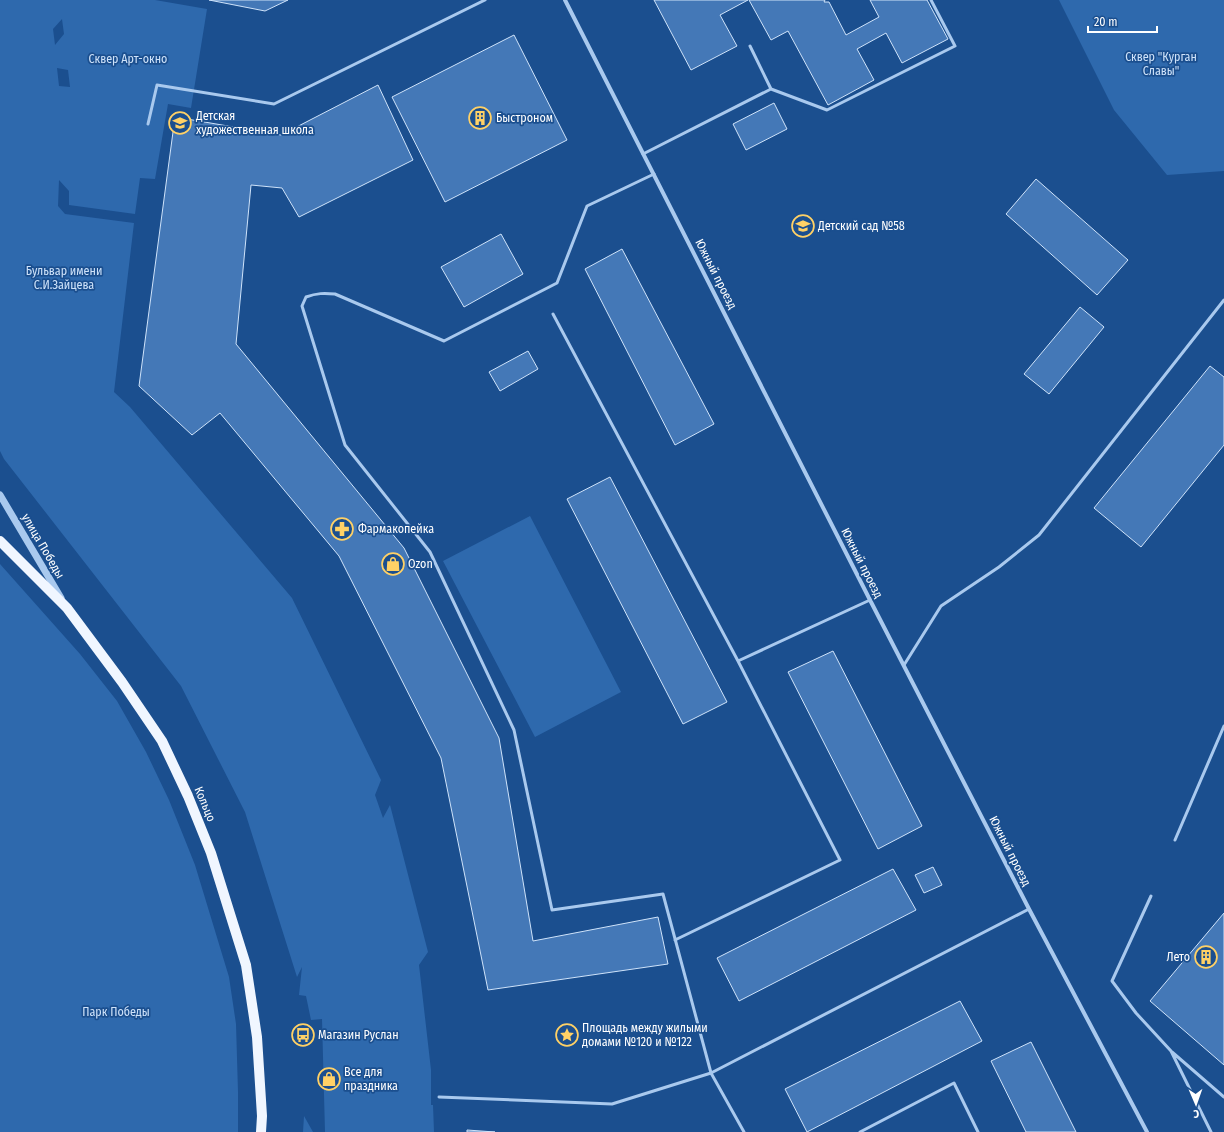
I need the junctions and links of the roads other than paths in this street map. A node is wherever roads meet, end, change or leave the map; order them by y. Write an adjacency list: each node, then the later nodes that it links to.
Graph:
1 (485, 0): 6 (lane)
2 (565, 0): 7 (street, Южный проезд)
3 (931, 0): 5 (lane)
4 (750, 46): 5 (lane)
5 (771, 89): 7 (lane)
6 (148, 124)
7 (643, 154): 8 (street, Южный проезд)
8 (654, 174): 13 (street, Южный проезд); 21 (lane)
9 (1224, 300): 16 (lane)
10 (553, 314): 15 (lane)
11 (0, 495): 14 (street, улица Победы)
12 (0, 541): 14 (main road, Кольцо)
13 (870, 600): 15 (lane); 16 (street, Южный проезд)
14 (67, 608): 26 (main road, Кольцо)
15 (738, 661): 21 (lane)
16 (904, 665): 20 (street, Южный проезд)
17 (1224, 726): 18 (lane)
18 (1175, 840)
19 (1151, 896): 22 (lane)
20 (1029, 909): 23 (lane); 30 (street, Южный проезд)
21 (675, 940): 23 (lane)
22 (1171, 1051): 25 (lane); 31 (lane)
23 (712, 1073): 24 (lane); 27 (lane)
24 (439, 1097)
25 (1224, 1097)
26 (261, 1132)
27 (744, 1132)
28 (860, 1132): 29 (lane)
29 (978, 1132)
30 (1147, 1132)
31 (1211, 1132)

